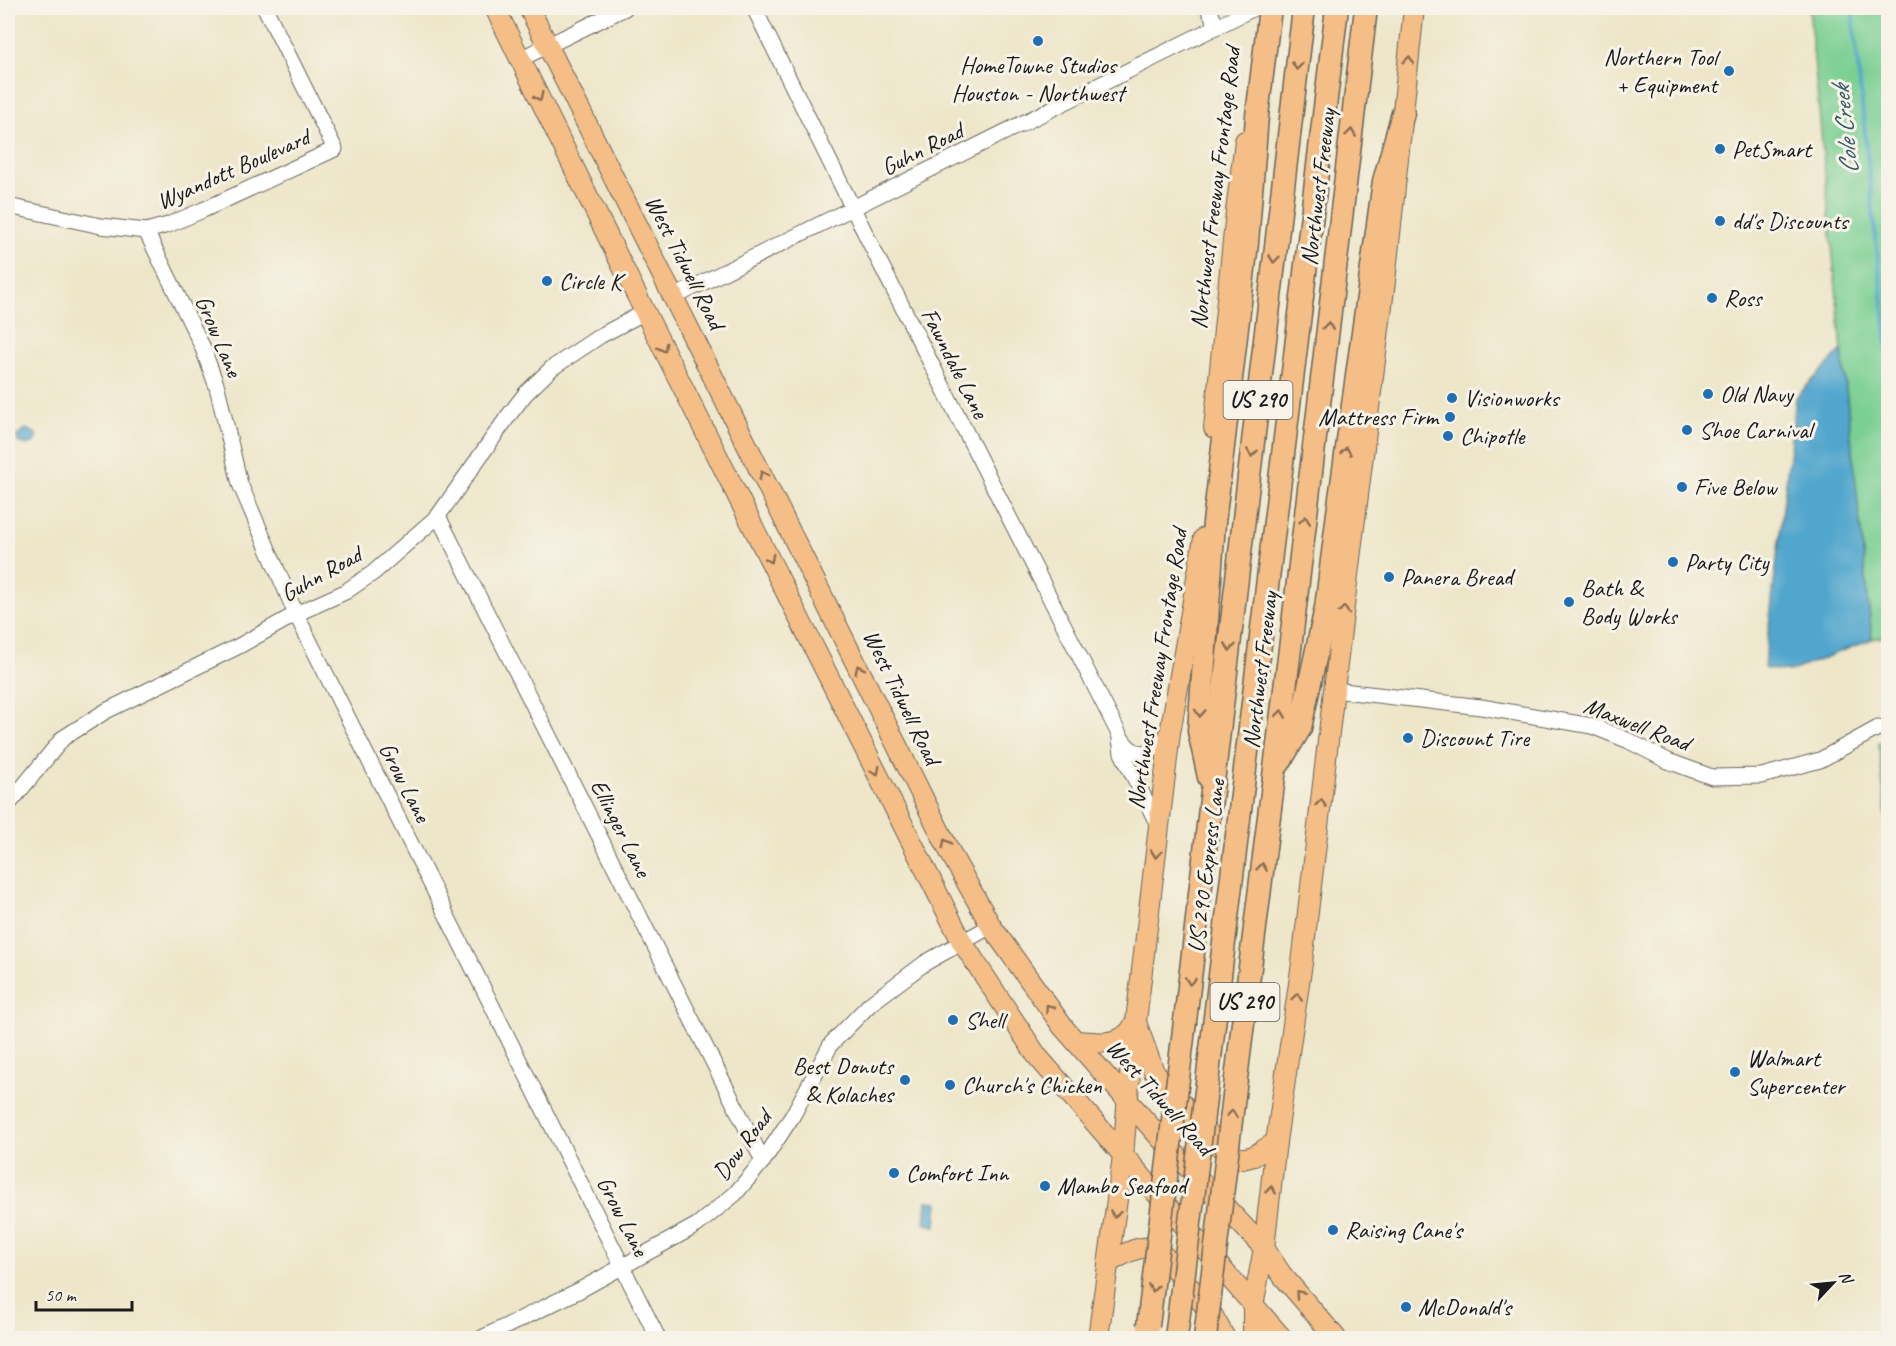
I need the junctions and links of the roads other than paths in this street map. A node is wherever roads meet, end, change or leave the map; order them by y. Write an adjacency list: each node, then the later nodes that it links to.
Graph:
1 (265, 8): 20 (street, Wyandott Boulevard)
2 (495, 8): 16 (main road)
3 (529, 8): 15 (main road, West Tidwell Road)
4 (625, 8): 15 (street)
5 (754, 8): 19 (street, Fawndale Lane)
6 (1208, 8): 14 (street)
7 (1254, 8): 14 (street, Guhn Road)
8 (1262, 8): 30 (main road, Northwest Freeway Frontage Road)
9 (1270, 8): 34 (highway, one-way to 34)
10 (1304, 8): 34 (highway, Northwest Freeway / US 290, one-way to 34)
11 (1337, 8): 53 (highway, US 290 Express Lane, bridge)
12 (1366, 8): 33 (highway, Northwest Freeway / US 290, one-way to 12)
13 (1414, 8): 17 (main road, one-way to 13)
14 (1217, 26): 19 (street, Guhn Road)
15 (548, 45): 16 (street); 21 (main road, West Tidwell Road)
16 (520, 59): 22 (main road, one-way to 22)
17 (1403, 113): 27 (main road, one-way to 17); 33 (highway, one-way to 17)
18 (8, 206): 20 (street, Wyandott Boulevard)
19 (852, 208): 21 (street, Guhn Road); 32 (street, Fawndale Lane)
20 (146, 231): 26 (street, Grow Lane)
21 (674, 297): 23 (main road, West Tidwell Road, one-way to 21)
22 (645, 312): 24 (street, Guhn Road); 25 (main road, one-way to 25)
23 (779, 508): 25 (main road); 28 (main road, West Tidwell Road, one-way to 23)
24 (438, 516): 26 (street, Guhn Road); 44 (street, Ellinger Lane)
25 (751, 522): 31 (main road, one-way to 31)
26 (296, 614): 35 (street, Guhn Road); 47 (street, Grow Lane)
27 (1334, 690): 29 (street, Maxwell Road); 42 (main road, one-way to 27)
28 (886, 723): 31 (main road); 37 (main road, West Tidwell Road, one-way to 28)
29 (1878, 728)
30 (1170, 733): 32 (street, Fawndale Lane); 36 (main road, Northwest Freeway Frontage Road)
31 (858, 735): 38 (main road, one-way to 38)
32 (1120, 736): 36 (street, Fawndale Lane)
33 (1274, 772): 54 (highway, Northwest Freeway / US 290, one-way to 33, bridge)
34 (1213, 793): 49 (highway, Northwest Freeway / US 290, one-way to 49, bridge)
35 (8, 805)
36 (1159, 827): 39 (main road, Northwest Freeway Frontage Road, one-way to 39)
37 (991, 926): 38 (street, Dow Road); 40 (main road, West Tidwell Road, one-way to 37)
38 (962, 942): 43 (main road); 44 (street, Dow Road)
39 (1136, 1022): 40 (main road); 41 (main road, Northwest Freeway Frontage Road); 42 (main road)
40 (1076, 1041): 41 (main road, West Tidwell Road)
41 (1128, 1101): 43 (main road, Northwest Freeway Frontage Road); 45 (main road, West Tidwell Road)
42 (1276, 1142): 45 (main road, one-way to 42)
43 (1123, 1156): 46 (main road, Northwest Freeway Frontage Road, one-way to 46); 48 (main road)
44 (763, 1161): 47 (street, Dow Road)
45 (1264, 1248): 48 (main road); 58 (main road, West Tidwell Road, one-way to 45)
46 (1108, 1263): 52 (main road, Northwest Freeway Frontage Road); 55 (main road)
47 (623, 1266): 50 (street, Dow Road); 51 (street, Grow Lane)
48 (1253, 1306): 56 (main road); 57 (main road)
49 (1148, 1332)
50 (482, 1338)
51 (658, 1338)
52 (1098, 1338)
53 (1176, 1338)
54 (1205, 1338)
55 (1225, 1338)
56 (1252, 1338)
57 (1282, 1338)
58 (1336, 1338)

